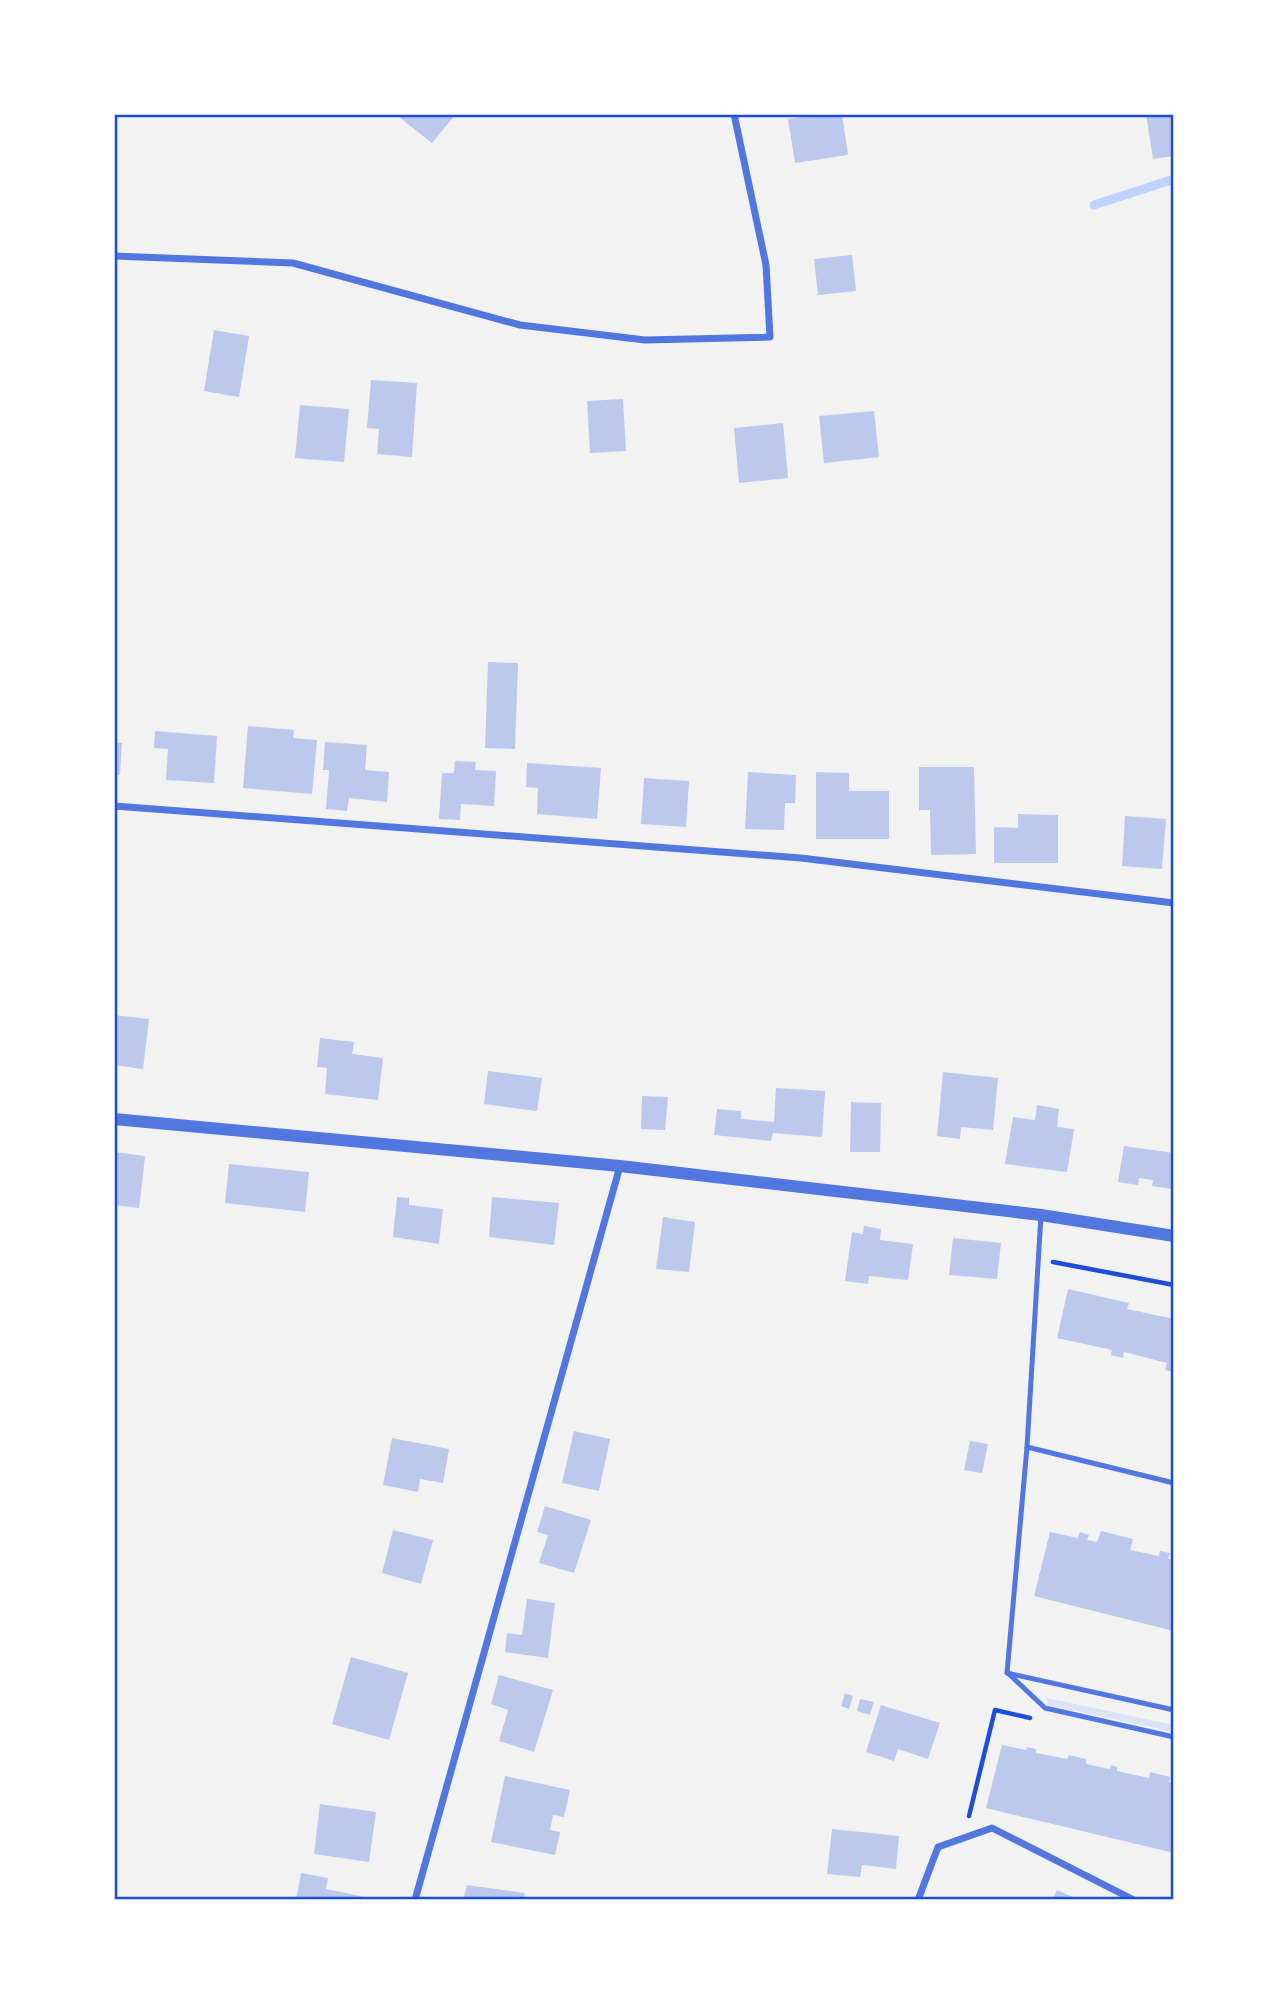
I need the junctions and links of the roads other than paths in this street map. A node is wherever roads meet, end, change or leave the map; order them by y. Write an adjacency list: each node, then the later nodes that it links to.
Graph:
1 (734, 114): 2 (street)
2 (114, 256)
3 (114, 806): 4 (street)
4 (1174, 903)
5 (114, 1119): 6 (street)
6 (620, 1166): 7 (street); 14 (street)
7 (1041, 1215): 8 (street); 9 (lane)
8 (1174, 1236)
9 (1027, 1447): 10 (lane); 11 (lane)
10 (1174, 1483)
11 (1007, 1673): 12 (lane); 13 (lane)
12 (1174, 1710)
13 (1174, 1737)
14 (415, 1900)
15 (918, 1900): 16 (street)
16 (1135, 1900)

